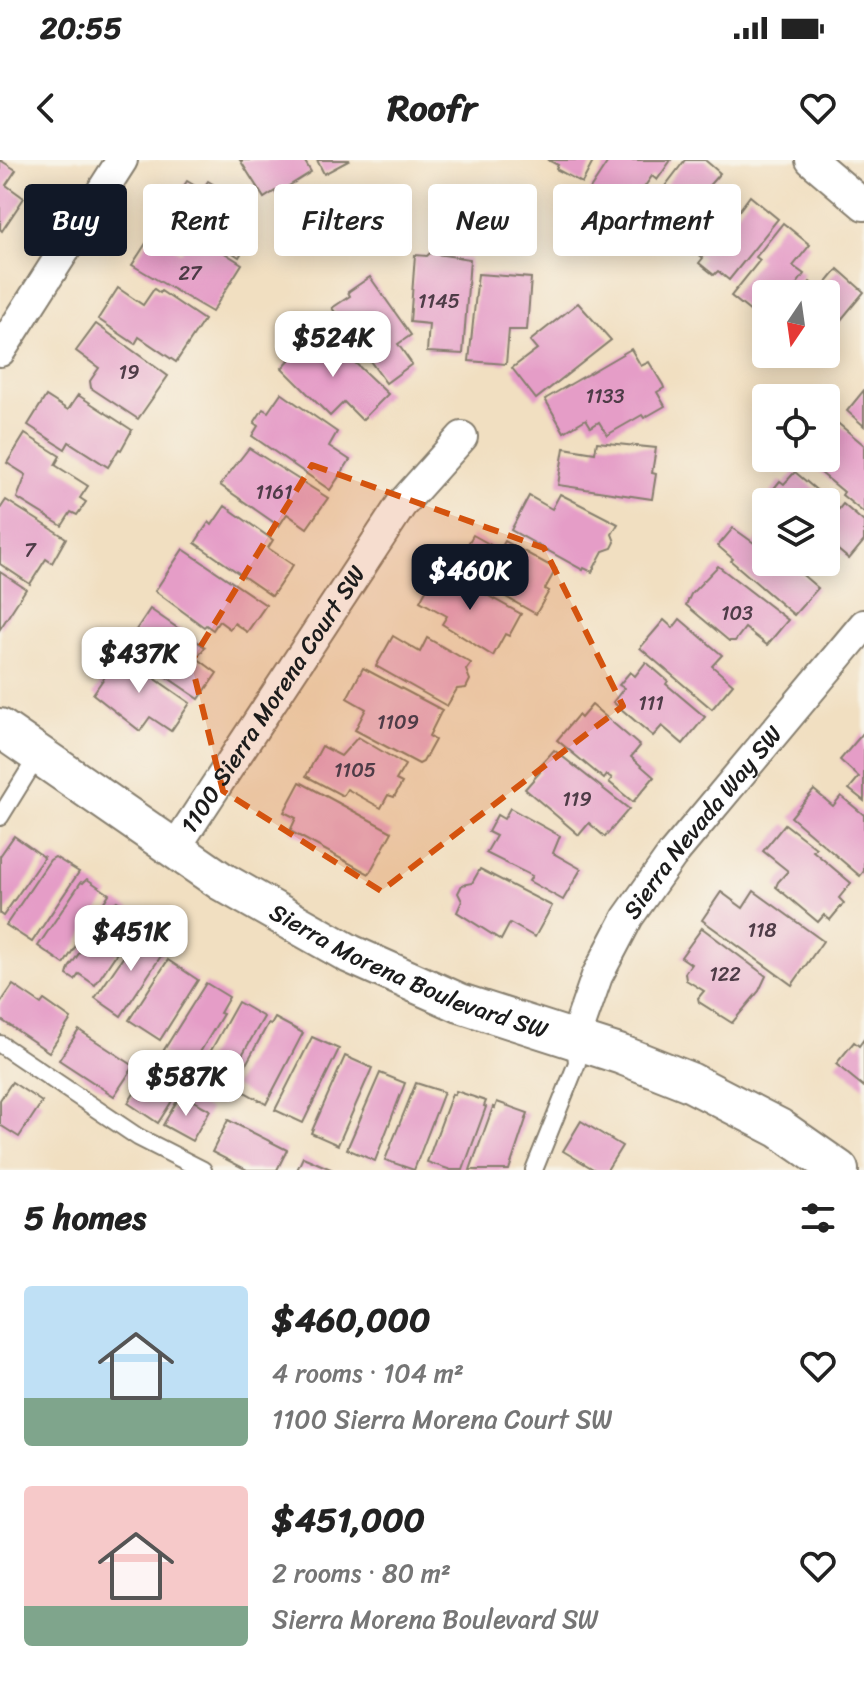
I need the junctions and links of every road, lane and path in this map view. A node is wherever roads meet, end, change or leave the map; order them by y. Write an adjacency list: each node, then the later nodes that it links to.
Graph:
1 (122, 160): 4 (street)
2 (811, 160): 3 (street)
3 (864, 205)
4 (0, 351)
5 (462, 437): 10 (street, 1100 Sierra Morena Court SW)
6 (864, 625): 11 (street, Sierra Nevada Way SW)
7 (0, 728): 8 (street, Sierra Morena Boulevard SW)
8 (39, 754): 9 (lane); 10 (street, Sierra Morena Boulevard SW)
9 (0, 817)
10 (175, 848): 11 (street, Sierra Morena Boulevard SW)
11 (575, 1039): 14 (lane); 15 (street, Sierra Morena Boulevard SW)
12 (0, 1044): 13 (lane)
13 (203, 1170)
14 (534, 1170)
15 (839, 1170)

